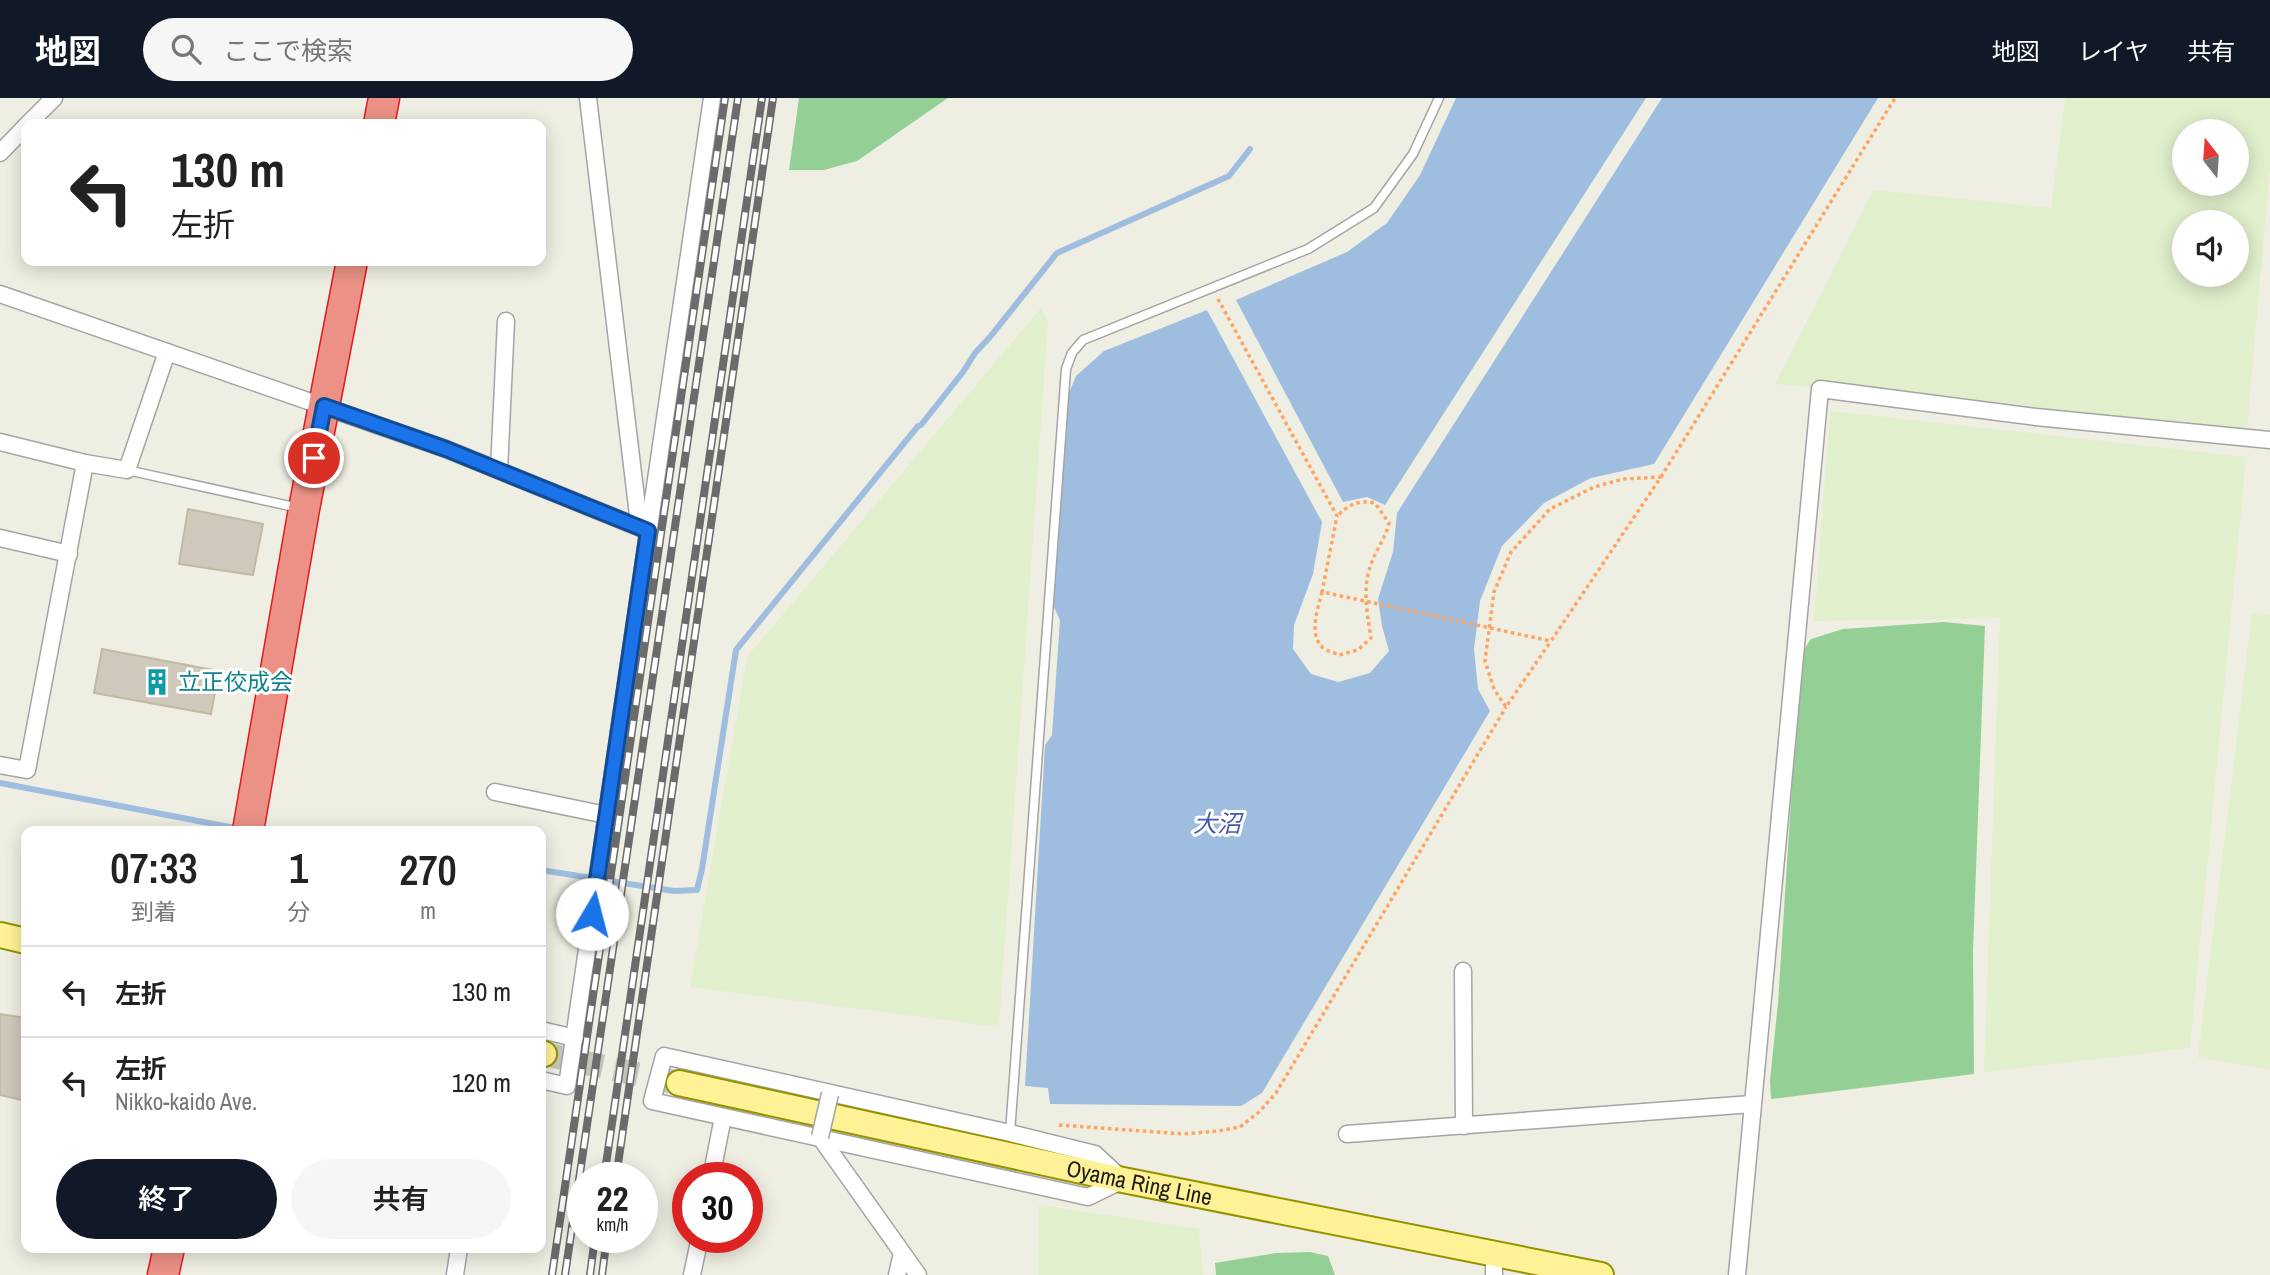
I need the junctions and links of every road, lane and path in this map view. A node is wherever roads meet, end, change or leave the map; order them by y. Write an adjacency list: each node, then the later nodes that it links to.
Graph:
1 (54, 98): 7 (street)
2 (384, 98): 8 (highway)
3 (589, 98): 25 (street)
4 (712, 98): 25 (street)
5 (1439, 98): 12 (lane)
6 (1895, 98): 22 (path)
7 (33, 119)
8 (380, 119)
9 (21, 131): 10 (street)
10 (0, 153)
11 (351, 266): 16 (highway)
12 (1212, 288): 24 (path); 49 (lane)
13 (0, 294): 15 (street)
14 (506, 321): 21 (street)
15 (167, 352): 16 (street); 20 (street)
16 (324, 406): 21 (street); 23 (highway)
17 (2270, 440): 45 (street)
18 (0, 442): 19 (street)
19 (85, 463): 20 (street); 27 (street)
20 (127, 470): 23 (lane)
21 (499, 470): 25 (street)
22 (1661, 477): 30 (path); 31 (path)
23 (304, 509): 36 (highway)
24 (1337, 516): 28 (path); 29 (path)
25 (648, 531): 35 (street)
26 (0, 538): 27 (street)
27 (69, 554): 33 (street)
28 (1322, 592): 29 (path); 29 (path)
29 (1366, 601): 30 (path)
30 (1488, 627): 31 (path); 32 (path)
31 (1551, 641): 32 (path)
32 (1506, 707): 47 (path)
33 (0, 765)
34 (495, 792): 35 (street)
35 (606, 815): 40 (street)
36 (249, 826)
37 (0, 935): 38 (main road)
38 (21, 940)
39 (1463, 971): 48 (street)
40 (575, 1038): 41 (street); 42 (street)
41 (546, 1044)
42 (546, 1081)
43 (679, 1083): 53 (main road, Oyama Ring Line)
44 (830, 1094): 46 (street); 49 (street); 51 (street, bridge)
45 (1752, 1104): 48 (street); 65 (street)
46 (723, 1117): 51 (street); 52 (street)
47 (1053, 1125)
48 (1464, 1126): 50 (street)
49 (1010, 1133): 53 (street)
50 (1347, 1134)
51 (820, 1138): 53 (street); 57 (street)
52 (714, 1162)
53 (1123, 1180): 58 (main road, Oyama Ring Line)
54 (168, 1253): 59 (highway)
55 (458, 1253): 60 (street)
56 (697, 1253): 61 (street)
57 (902, 1253): 62 (street); 63 (street)
58 (1494, 1264): 64 (main road, Oyama Ring Line)
59 (163, 1275)
60 (455, 1275)
61 (692, 1275)
62 (897, 1275)
63 (918, 1275)
64 (1601, 1275)
65 (1737, 1275)

